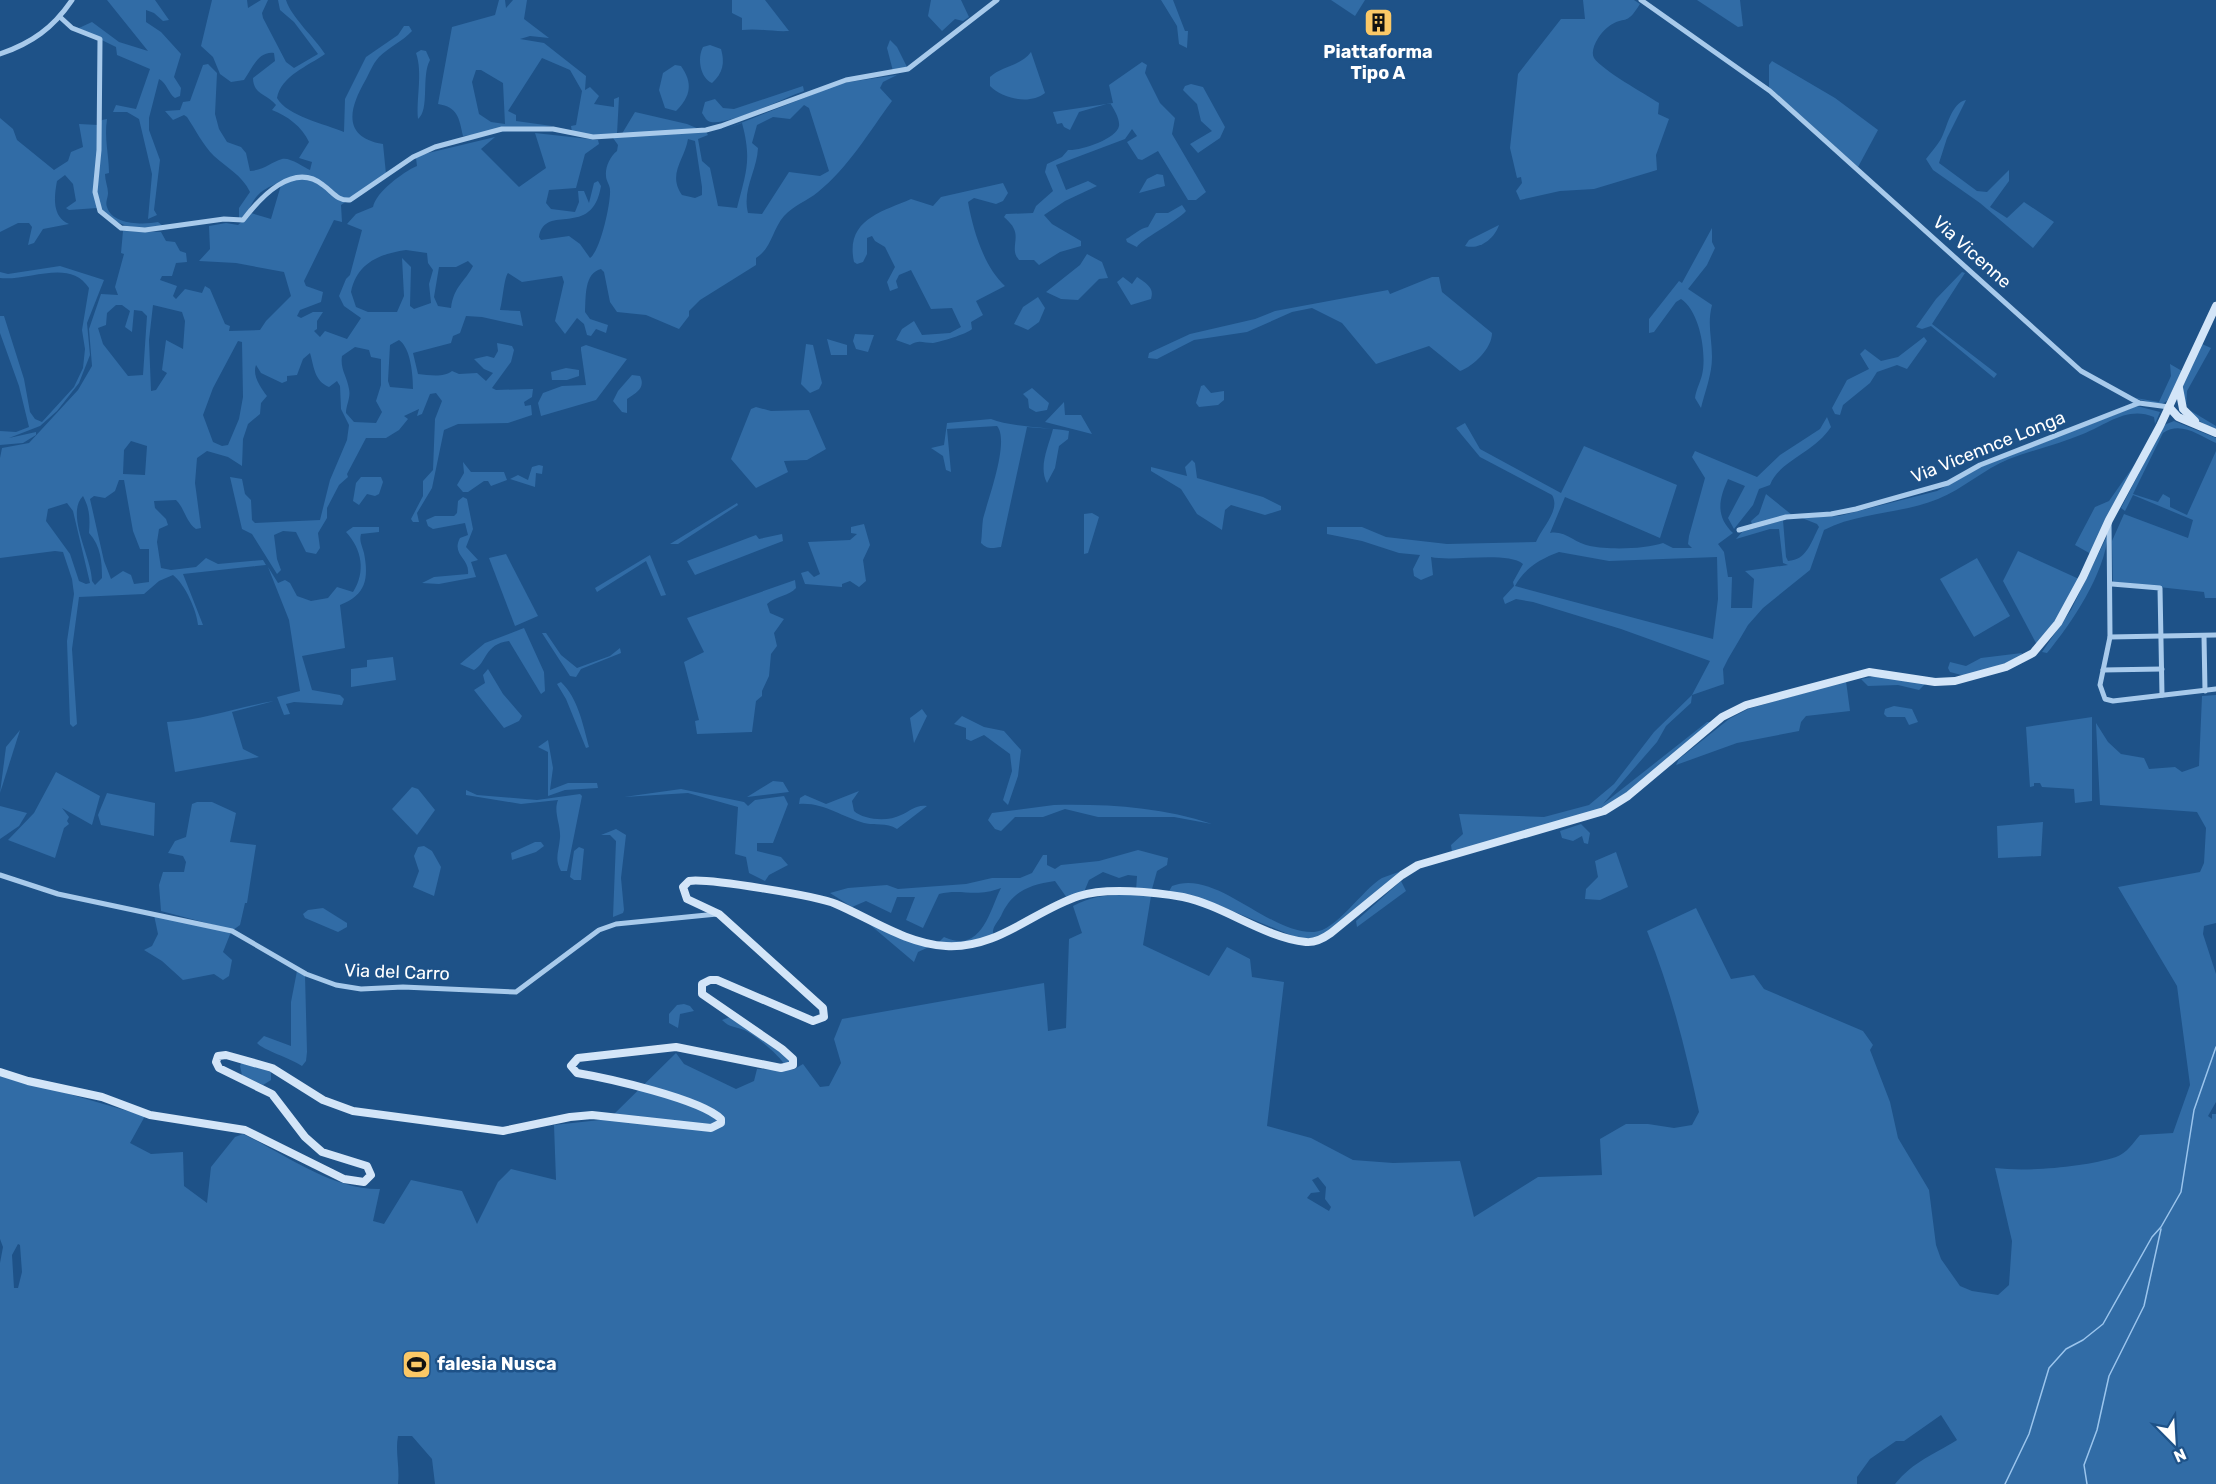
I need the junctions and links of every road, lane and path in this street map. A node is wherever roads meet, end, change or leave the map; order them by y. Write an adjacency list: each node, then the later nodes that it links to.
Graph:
1 (72, 0): 4 (street)
2 (997, 0): 4 (street)
3 (1641, 0): 8 (street, Via Vicenne)
4 (60, 17): 5 (street)
5 (0, 54)
6 (2216, 306): 7 (main road)
7 (2179, 386): 9 (main road); 10 (main road)
8 (2139, 403): 9 (street, Via Vicenne); 14 (street, Via Vicennce Longa)
9 (2169, 407): 10 (main road); 11 (main road)
10 (2181, 413): 11 (main road); 12 (main road)
11 (2160, 426): 13 (main road)
12 (2216, 433)
13 (2109, 520): 15 (street); 26 (main road)
14 (1739, 530)
15 (2112, 584): 17 (street); 19 (street)
16 (2216, 635): 18 (street)
17 (2161, 636): 18 (street); 19 (street); 20 (street)
18 (2204, 636): 23 (street)
19 (2110, 637): 21 (street)
20 (2162, 669): 21 (street); 24 (street)
21 (2103, 670): 24 (street)
22 (2216, 689): 23 (street)
23 (2205, 691): 24 (street)
24 (2163, 695)
25 (0, 875): 26 (street, Via del Carro)
26 (719, 914): 27 (main road)
27 (0, 1072)

